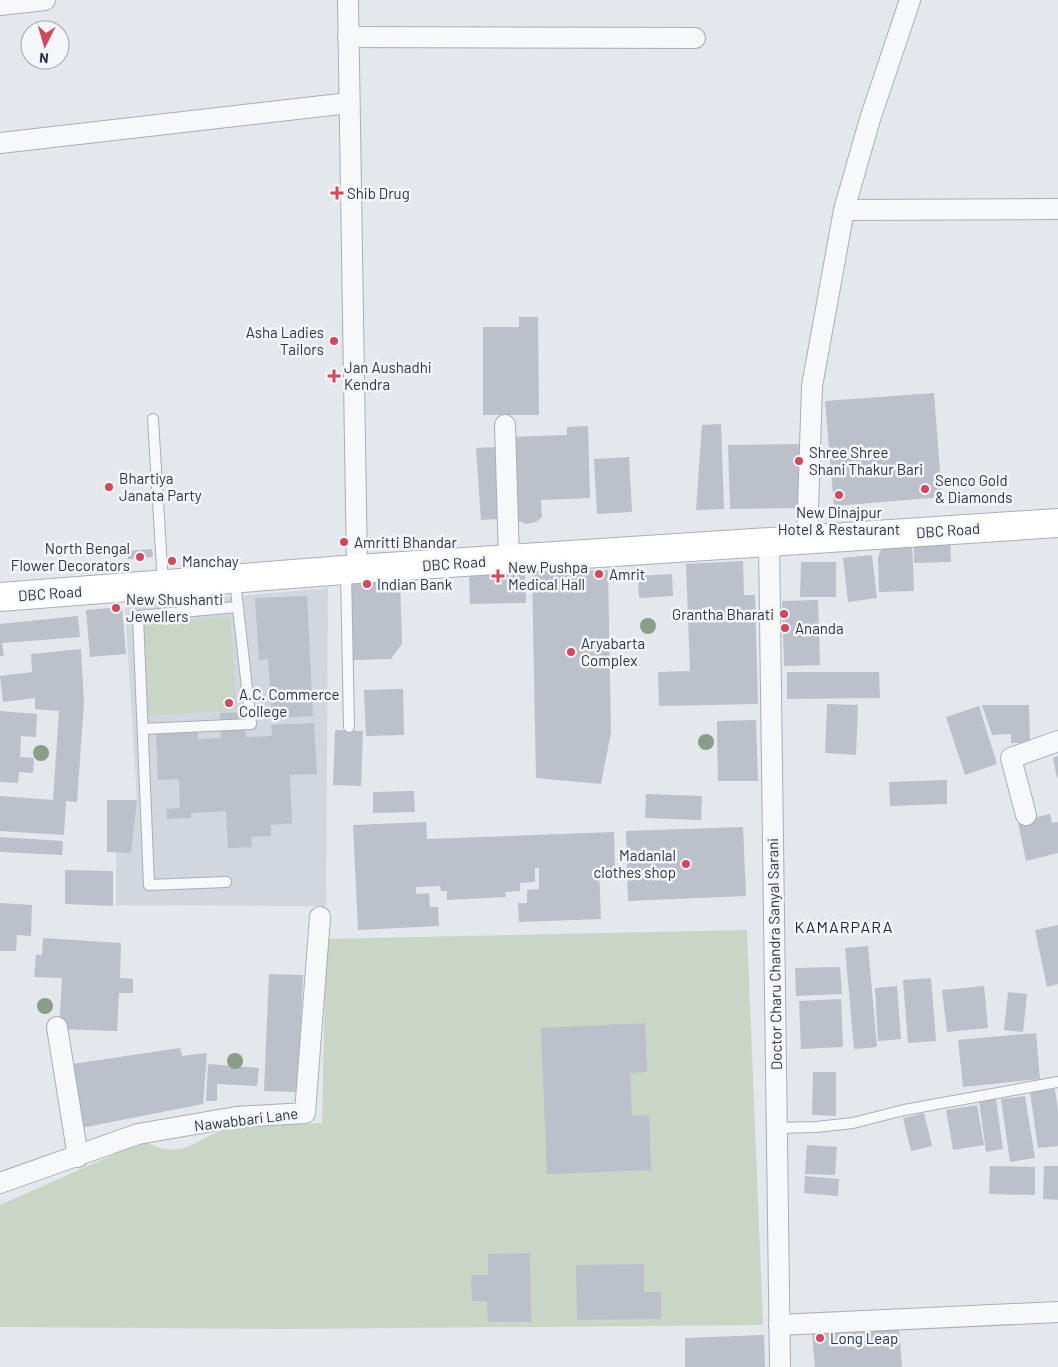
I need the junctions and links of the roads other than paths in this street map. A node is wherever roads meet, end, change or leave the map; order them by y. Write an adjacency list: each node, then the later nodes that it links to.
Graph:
1 (45, 0): 4 (street)
2 (348, 0): 5 (street)
3 (910, 0): 10 (street)
4 (0, 5)
5 (348, 37): 6 (street); 7 (street)
6 (695, 38)
7 (349, 103): 8 (street); 17 (street)
8 (0, 143)
9 (1058, 209): 10 (street)
10 (844, 210): 14 (street)
11 (153, 419): 19 (lane)
12 (505, 426): 16 (street)
13 (1058, 523): 14 (street, DBC Road)
14 (807, 540): 15 (street, DBC Road)
15 (769, 542): 16 (street, DBC Road); 30 (street, Doctor Charu Chandra Sanyal Sarani)
16 (508, 560): 17 (street, DBC Road)
17 (351, 569): 18 (street, DBC Road); 22 (lane)
18 (234, 580): 19 (street, DBC Road); 21 (lane)
19 (164, 585): 20 (street, DBC Road)
20 (0, 597)
21 (237, 607): 23 (lane); 23 (lane)
22 (349, 727)
23 (143, 729): 26 (lane)
24 (1058, 741): 25 (street)
25 (1026, 816)
26 (226, 882)
27 (320, 917): 31 (street, Nawabbari Lane)
28 (57, 1027): 31 (street)
29 (1058, 1082): 30 (lane)
30 (777, 1128): 34 (street, Doctor Charu Chandra Sanyal Sarani)
31 (78, 1157): 32 (street, Nawabbari Lane)
32 (0, 1182)
33 (1058, 1312): 34 (street)
34 (779, 1325): 35 (street, Doctor Charu Chandra Sanyal Sarani)
35 (780, 1367)

